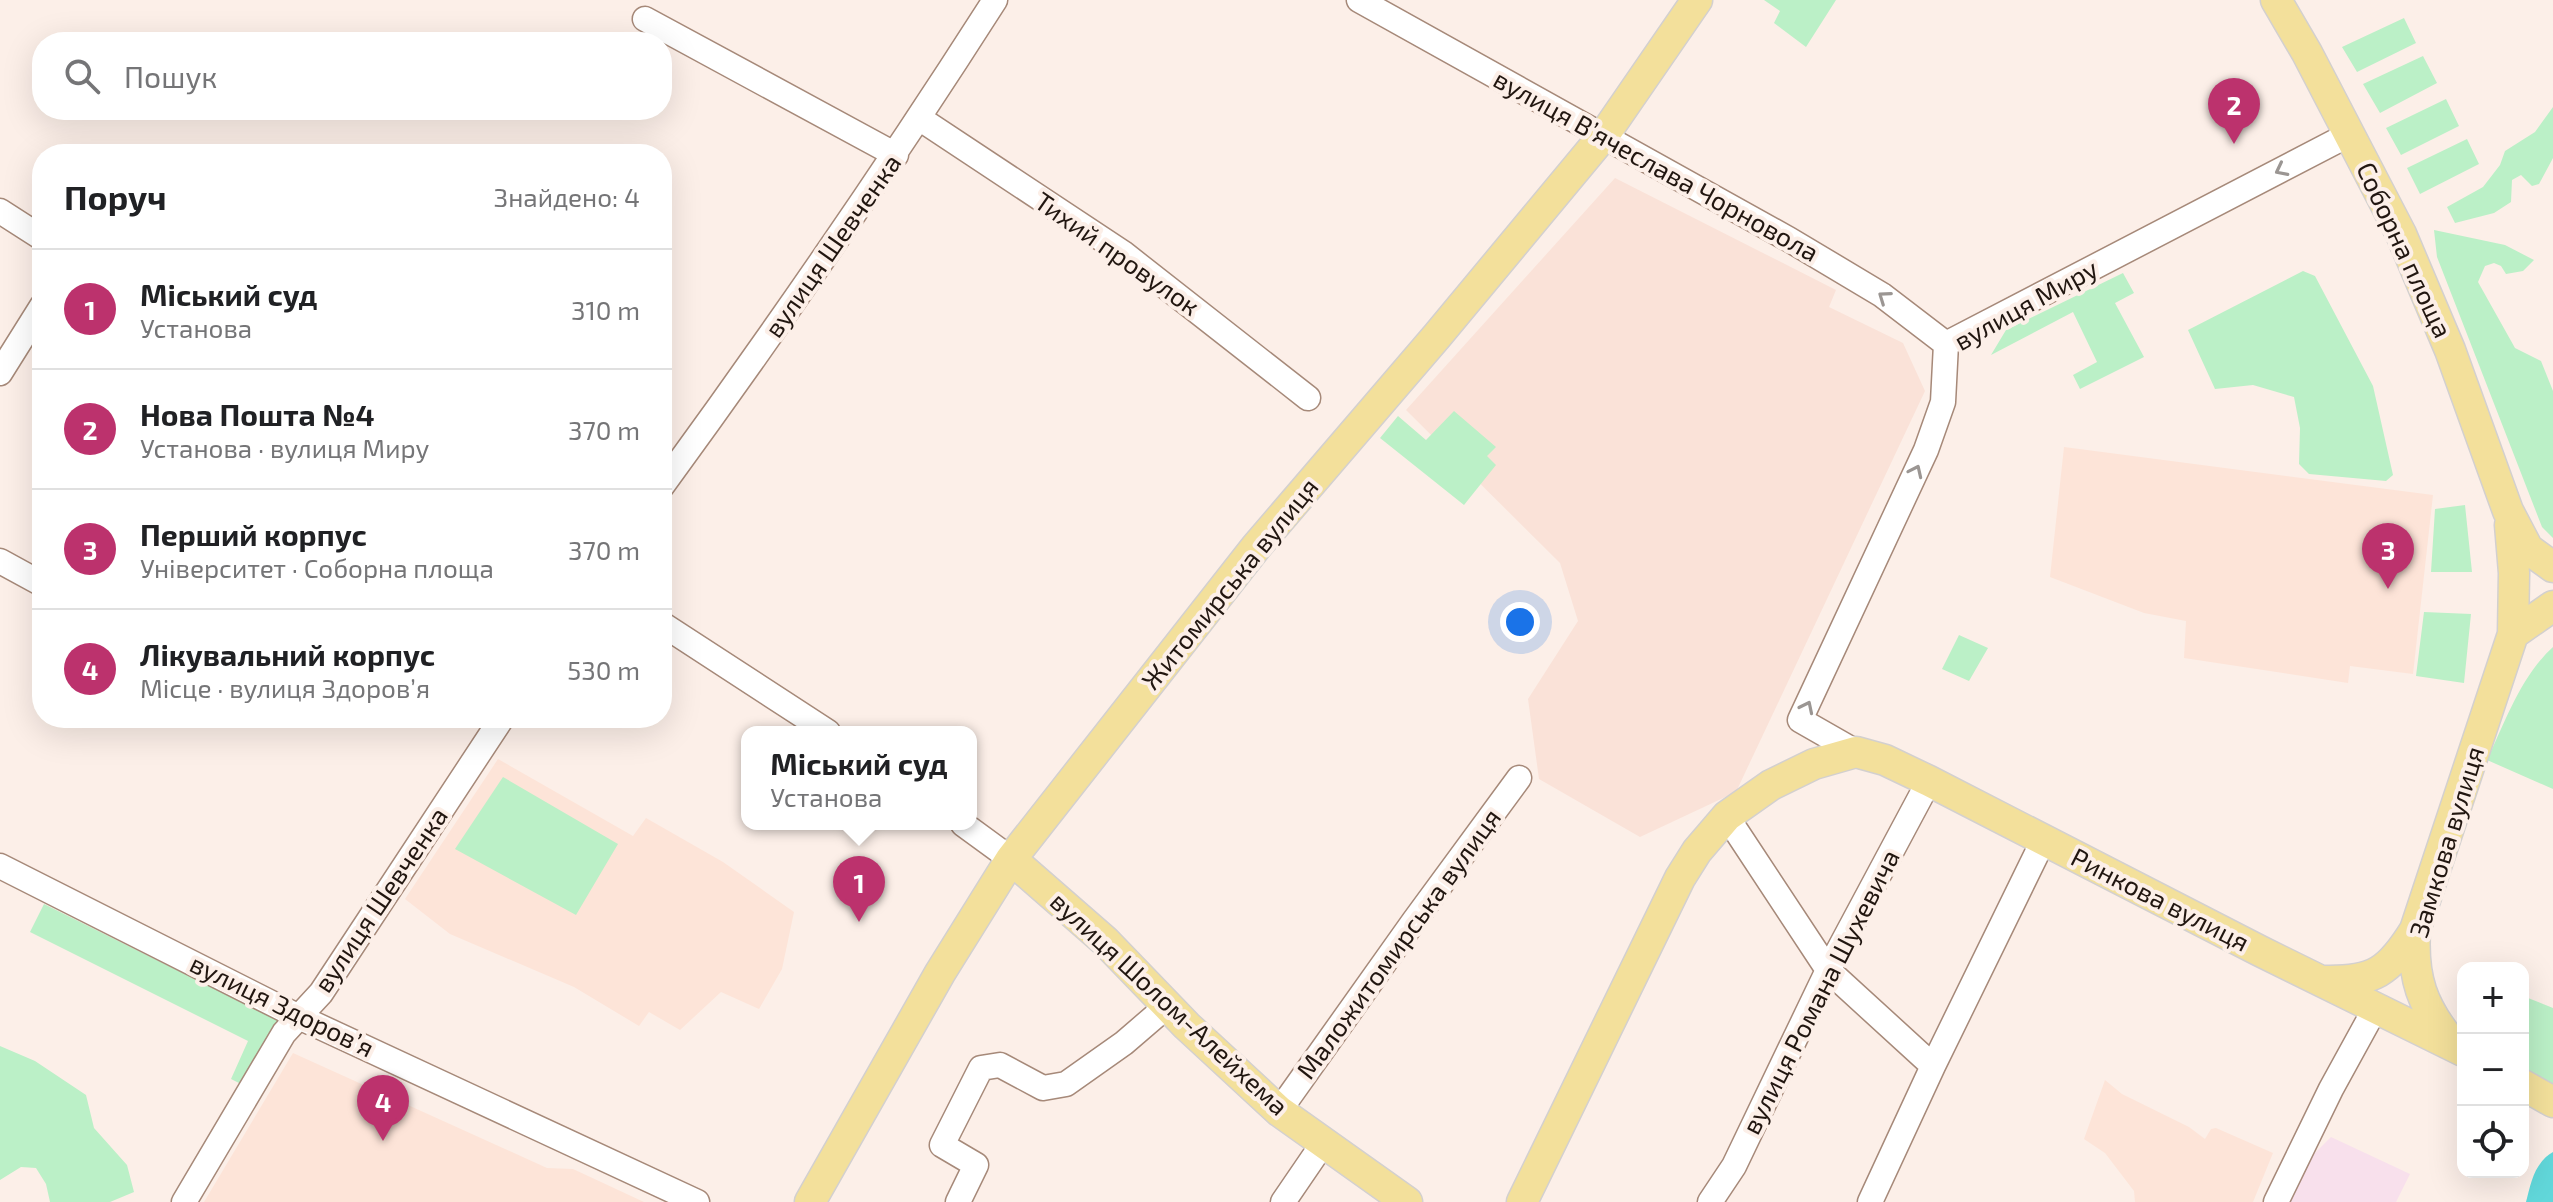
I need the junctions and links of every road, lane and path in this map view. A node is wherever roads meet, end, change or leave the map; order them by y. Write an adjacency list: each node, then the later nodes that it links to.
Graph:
1 (995, 0): 8 (street, вулиця Шевченка)
2 (1359, 0): 10 (street, вулиця Вʼячеслава Чорновола)
3 (1697, 0): 10 (main road, Житомирська вулиця)
4 (2276, 0): 9 (main road, Соборна площа)
5 (645, 19): 6 (street)
6 (669, 32)
7 (672, 34): 11 (street)
8 (919, 118): 11 (street, вулиця Шевченка); 17 (street, Тихий провулок)
9 (2350, 134): 15 (street, вулиця Миру, one-way to 15); 19 (main road, Соборна площа)
10 (1604, 135): 15 (street, вулиця Вʼячеслава Чорновола, one-way to 10); 35 (main road, Житомирська вулиця)
11 (896, 155): 18 (street, вулиця Шевченка)
12 (0, 211): 13 (street)
13 (32, 232)
14 (32, 322): 16 (street)
15 (1946, 344): 28 (street, вулиця Миру, one-way to 15)
16 (0, 373)
17 (1308, 398)
18 (672, 472)
19 (2508, 511): 21 (main road, Соборна площа); 25 (main road, Соборна площа)
20 (0, 561): 22 (street)
21 (2553, 567)
22 (32, 579)
23 (2553, 606): 25 (main road)
24 (672, 631): 26 (street)
25 (2513, 634): 37 (main road, Замкова вулиця)
26 (819, 726)
27 (495, 728): 42 (street, вулиця Шевченка)
28 (1856, 752): 29 (main road, Ринкова вулиця); 33 (main road)
29 (1885, 760): 31 (main road, Ринкова вулиця); 33 (main road)
30 (1519, 778): 48 (street, Маложитомирська вулиця)
31 (1929, 781): 34 (main road, Ринкова вулиця); 38 (street, вулиця Романа Шухевича)
32 (971, 830): 35 (street)
33 (1720, 833): 38 (street); 56 (main road)
34 (2043, 841): 39 (main road, Ринкова вулиця); 45 (street)
35 (1011, 859): 40 (main road, вулиця Шолом-Алейхема); 52 (main road, Житомирська вулиця)
36 (0, 866): 42 (street, вулиця Здоровʼя)
37 (2415, 930): 39 (main road); 43 (main road, Замкова вулиця)
38 (1828, 970): 45 (street); 57 (street, вулиця Романа Шухевича)
39 (2322, 981): 41 (main road, Ринкова вулиця)
40 (1167, 1006): 48 (main road, вулиця Шолом-Алейхема); 53 (street)
41 (2376, 1007): 44 (main road, Ринкова вулиця); 59 (street)
42 (299, 1017): 50 (street, вулиця Шевченка); 51 (street, вулиця Здоровʼя)
43 (2457, 1047)
44 (2457, 1048)
45 (1933, 1066): 58 (street)
46 (2529, 1089): 47 (main road)
47 (2552, 1102)
48 (1279, 1111): 49 (main road, вулиця Шолом-Алейхема)
49 (1324, 1142): 54 (street); 55 (main road, вулиця Шолом-Алейхема)
50 (184, 1202)
51 (697, 1202)
52 (810, 1202)
53 (958, 1202)
54 (1283, 1202)
55 (1407, 1202)
56 (1522, 1202)
57 (1710, 1202)
58 (1870, 1202)
59 (2276, 1202)

